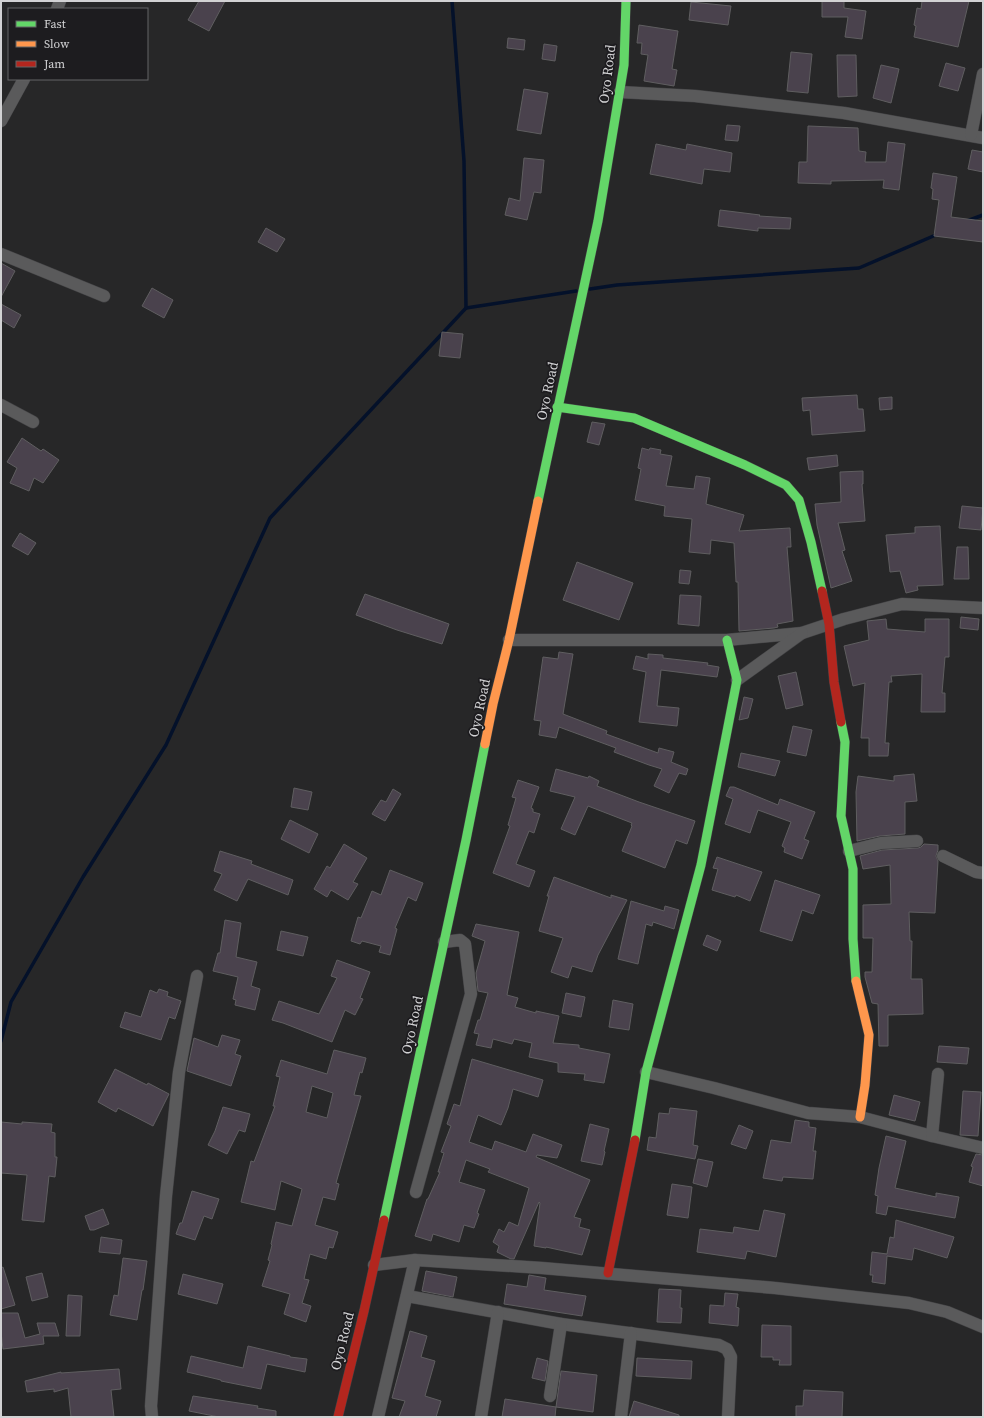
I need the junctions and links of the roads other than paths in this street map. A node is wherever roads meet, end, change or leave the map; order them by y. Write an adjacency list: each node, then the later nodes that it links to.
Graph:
1 (626, 1): 4 (main road, Oyo Road)
2 (983, 74): 6 (street)
3 (23, 80): 5 (street)
4 (620, 92): 6 (street); 11 (main road, Oyo Road)
5 (1, 121)
6 (970, 135): 7 (street)
7 (983, 138)
8 (1, 254): 9 (street)
9 (104, 296)
10 (1, 406): 12 (street)
11 (557, 407): 14 (main road); 16 (main road, Oyo Road)
12 (33, 422)
13 (983, 608): 14 (street)
14 (829, 624): 15 (street); 20 (main road)
15 (802, 633): 17 (street); 18 (street)
16 (509, 640): 17 (street); 23 (main road, Oyo Road)
17 (727, 640): 18 (main road)
18 (737, 680): 25 (main road)
19 (917, 841): 20 (street)
20 (849, 851): 27 (main road)
21 (943, 856): 22 (street)
22 (983, 873)
23 (444, 942): 30 (street); 32 (main road, Oyo Road)
24 (197, 976): 40 (street)
25 (646, 1072): 27 (street); 33 (main road)
26 (938, 1074): 28 (street)
27 (860, 1117): 28 (street)
28 (932, 1136): 29 (street)
29 (983, 1148)
30 (416, 1192)
31 (415, 1260): 32 (street); 33 (street); 34 (street)
32 (374, 1266): 41 (main road, Oyo Road)
33 (608, 1273): 37 (street)
34 (407, 1296): 35 (street); 42 (street)
35 (498, 1312): 36 (street); 43 (street)
36 (562, 1324): 38 (street); 39 (street)
37 (983, 1326)
38 (632, 1333): 44 (street); 45 (street)
39 (550, 1396)
40 (152, 1417)
41 (338, 1417)
42 (378, 1417)
43 (481, 1417)
44 (621, 1417)
45 (728, 1417)

